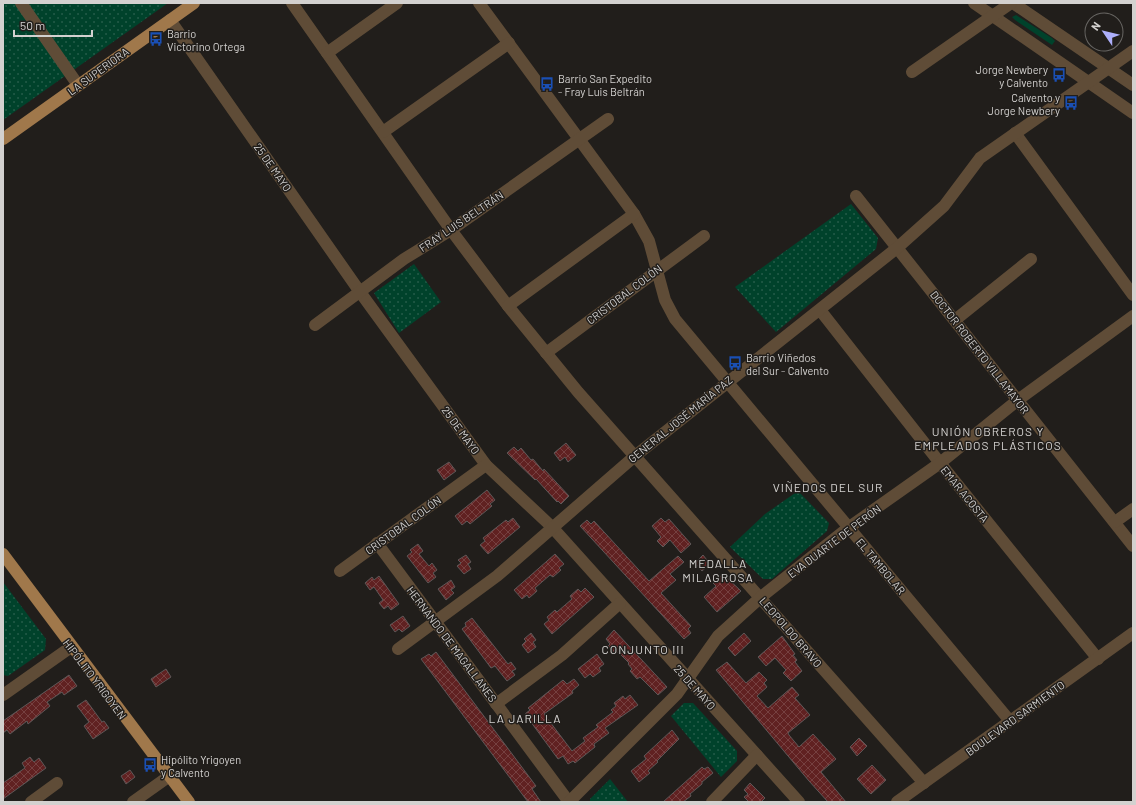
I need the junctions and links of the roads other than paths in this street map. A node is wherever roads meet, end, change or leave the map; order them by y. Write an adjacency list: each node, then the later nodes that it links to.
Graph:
1 (22, 3): 16 (street)
2 (194, 3): 9 (main road, LA SUPERIORA)
3 (292, 3): 12 (street, LEOPOLDO BRAVO)
4 (397, 3): 12 (street)
5 (479, 3): 10 (street, EL TAMBOLAR)
6 (974, 3): 8 (street)
7 (1012, 3): 8 (street); 13 (street)
8 (993, 16): 14 (street); 15 (street)
9 (170, 20): 16 (main road, LA SUPERIORA); 31 (street, 25 DE MAYO)
10 (509, 43): 20 (street); 22 (street, EL TAMBOLAR)
11 (1133, 51): 13 (street, GENERAL JOSÉ MARÍA PAZ)
12 (327, 53): 20 (street, LEOPOLDO BRAVO)
13 (1108, 68): 15 (street, GENERAL JOSÉ MARÍA PAZ); 17 (street)
14 (912, 72)
15 (1089, 82): 18 (street); 21 (street, GENERAL JOSÉ MARÍA PAZ)
16 (78, 85): 23 (main road, LA SUPERIORA)
17 (1133, 85)
18 (1133, 113)
19 (608, 119): 22 (street, FRAY LUIS BELTRÁN)
20 (382, 132): 26 (street, LEOPOLDO BRAVO)
21 (1015, 133): 28 (street, GENERAL JOSÉ MARÍA PAZ); 32 (street)
22 (579, 138): 25 (street, EL TAMBOLAR); 26 (street, FRAY LUIS BELTRÁN)
23 (3, 139)
24 (856, 196): 28 (street, DOCTOR ROBERTO VILLAMAYOR)
25 (634, 214): 30 (street, EL TAMBOLAR); 33 (street)
26 (451, 230): 31 (street, FRAY LUIS BELTRÁN); 33 (street, LEOPOLDO BRAVO)
27 (704, 236): 30 (street, CRISTOBAL COLÓN)
28 (897, 248): 34 (street, GENERAL JOSÉ MARÍA PAZ); 36 (street, DOCTOR ROBERTO VILLAMAYOR)
29 (1031, 259): 36 (street)
30 (656, 269): 38 (street, CRISTOBAL COLÓN); 39 (street, EL TAMBOLAR)
31 (360, 292): 37 (street, FRAY LUIS BELTRÁN); 43 (street, 25 DE MAYO)
32 (1133, 295)
33 (508, 306): 38 (street, LEOPOLDO BRAVO)
34 (820, 310): 39 (street, GENERAL JOSÉ MARÍA PAZ); 42 (street, EMAR ACOSTA)
35 (1133, 316): 40 (street, EVA DUARTE DE PERÓN)
36 (955, 320): 40 (street, DOCTOR ROBERTO VILLAMAYOR)
37 (314, 325)
38 (546, 353): 41 (street, LEOPOLDO BRAVO)
39 (726, 381): 41 (street, GENERAL JOSÉ MARÍA PAZ); 47 (street, EL TAMBOLAR)
40 (1018, 400): 42 (street, EVA DUARTE DE PERÓN); 45 (street, DOCTOR ROBERTO VILLAMAYOR)
41 (635, 456): 46 (street, GENERAL JOSÉ MARÍA PAZ); 52 (street, LEOPOLDO BRAVO)
42 (940, 463): 47 (street, EVA DUARTE DE PERÓN); 58 (street, EMAR ACOSTA)
43 (486, 465): 46 (street, 25 DE MAYO); 48 (street, CRISTOBAL COLÓN)
44 (1133, 509): 45 (street)
45 (1115, 522): 49 (street, DOCTOR ROBERTO VILLAMAYOR)
46 (552, 527): 53 (street, 25 DE MAYO); 54 (street, GENERAL JOSÉ MARÍA PAZ)
47 (848, 528): 52 (street, EVA DUARTE DE PERÓN); 62 (street, EL TAMBOLAR)
48 (377, 543): 51 (street, CRISTOBAL COLÓN); 54 (street, HERNANDO DE MAGALLANES)
49 (1133, 546)
50 (3, 554): 56 (main road, HIPÓLITO YRIGOYEN)
51 (340, 571)
52 (761, 597): 59 (street, EVA DUARTE DE PERÓN); 66 (street, LEOPOLDO BRAVO)
53 (620, 602): 59 (street, 25 DE MAYO); 61 (street)
54 (436, 622): 57 (street, GENERAL JOSÉ MARÍA PAZ); 61 (street, HERNANDO DE MAGALLANES)
55 (1133, 633): 58 (street, BOULEVARD SARMIENTO)
56 (71, 647): 60 (street); 64 (main road, HIPÓLITO YRIGOYEN)
57 (398, 649)
58 (1098, 658): 62 (street, BOULEVARD SARMIENTO)
59 (688, 678): 63 (street, 25 DE MAYO); 70 (street, EVA DUARTE DE PERÓN)
60 (3, 695)
61 (496, 704): 70 (street, HERNANDO DE MAGALLANES)
62 (1010, 721): 66 (street, BOULEVARD SARMIENTO)
63 (757, 755): 71 (street); 72 (street, 25 DE MAYO)
64 (168, 777): 68 (street); 69 (main road, HIPÓLITO YRIGOYEN)
65 (57, 783): 67 (street)
66 (924, 783): 73 (street, BOULEVARD SARMIENTO)
67 (31, 802)
68 (133, 802)
69 (189, 802)
70 (569, 802)
71 (712, 802)
72 (799, 802)
73 (897, 802)

